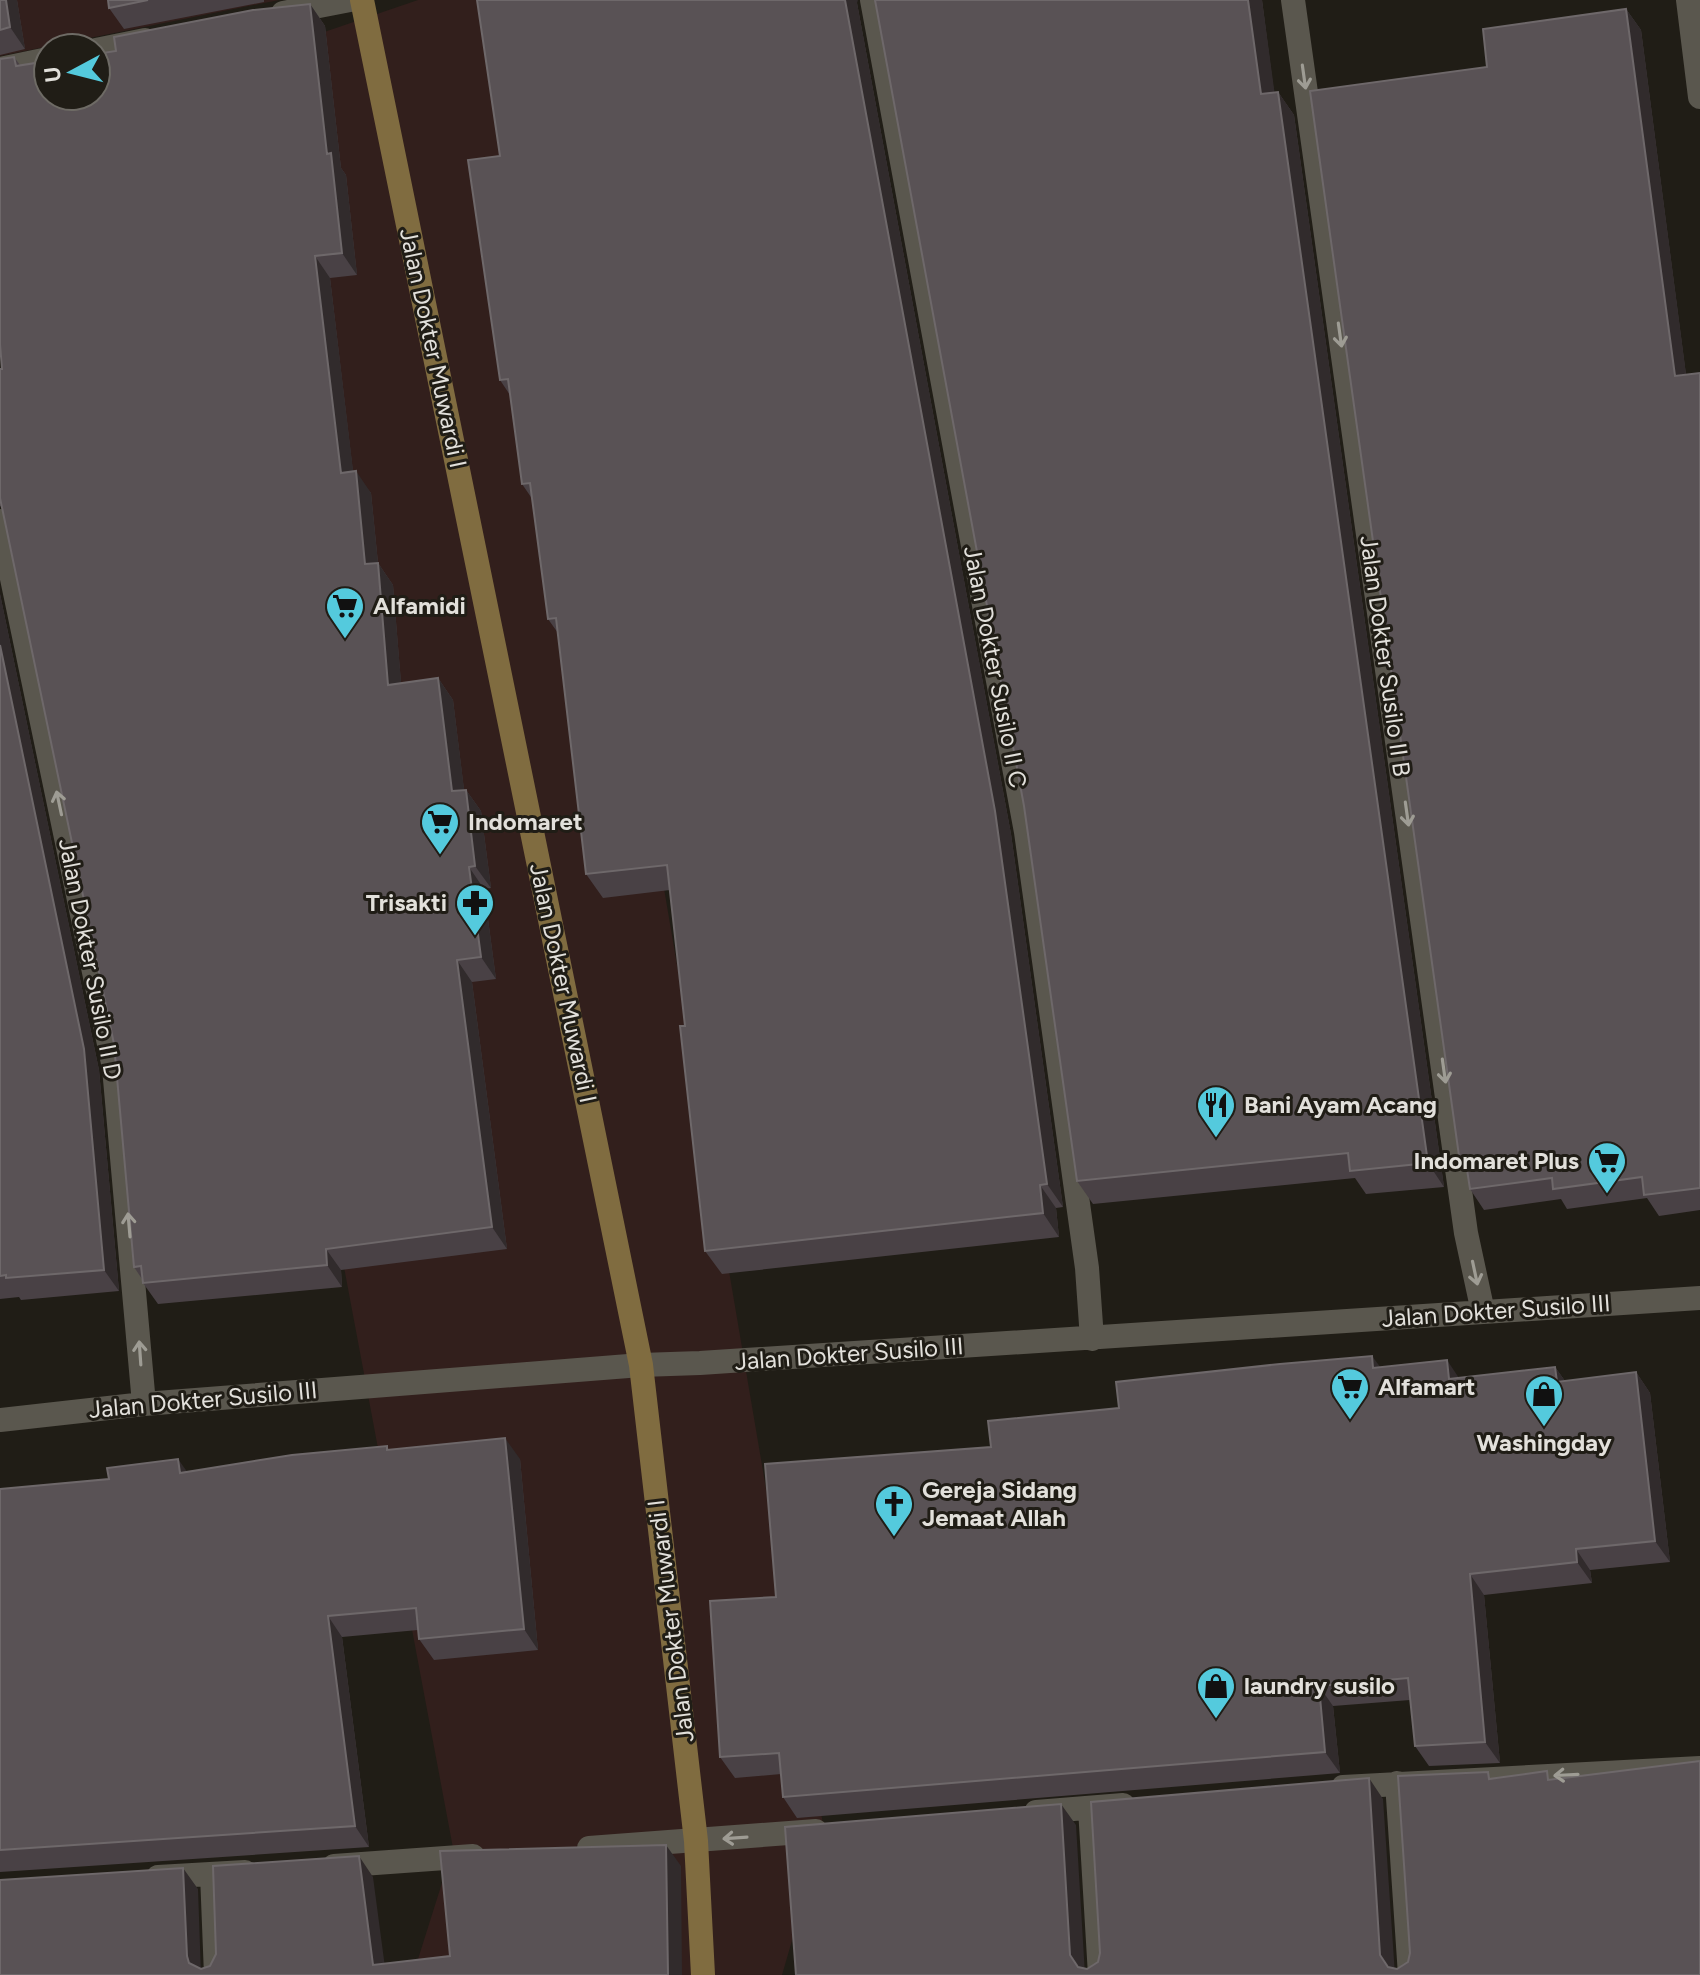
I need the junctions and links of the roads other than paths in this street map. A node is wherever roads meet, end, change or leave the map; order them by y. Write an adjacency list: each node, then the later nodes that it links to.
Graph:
1 (350, 0): 6 (street)
2 (362, 0): 16 (street, Jalan Dokter Muwardi I)
3 (872, 0): 15 (street, Jalan Dokter Susilo II C)
4 (1293, 0): 14 (street, Jalan Dokter Susilo II B, one-way to 14)
5 (1688, 0): 11 (street)
6 (259, 18)
7 (170, 35): 8 (street)
8 (112, 47)
9 (32, 62): 10 (street)
10 (0, 69)
11 (1700, 97)
12 (0, 521): 17 (street, Jalan Dokter Susilo II D, one-way to 12)
13 (1700, 1298): 14 (street, Jalan Dokter Susilo III)
14 (1483, 1312): 15 (street, Jalan Dokter Susilo III)
15 (1092, 1339): 16 (street, Jalan Dokter Susilo III)
16 (641, 1365): 17 (street, Jalan Dokter Susilo III); 26 (street, Jalan Dokter Muwardi I)
17 (144, 1404): 18 (street, Jalan Dokter Susilo III)
18 (0, 1420)
19 (1700, 1768): 20 (street, one-way to 20)
20 (1397, 1783): 21 (street); 36 (street)
21 (1320, 1789)
22 (1151, 1803): 23 (street)
23 (1090, 1808): 24 (street); 35 (street)
24 (1012, 1814)
25 (840, 1829): 26 (street, one-way to 26)
26 (696, 1841): 27 (street); 34 (street, Jalan Dokter Muwardi I)
27 (572, 1850)
28 (494, 1855): 29 (street)
29 (306, 1868)
30 (275, 1870): 31 (street)
31 (212, 1874): 32 (street); 33 (street)
32 (136, 1879)
33 (216, 1975)
34 (703, 1975)
35 (1100, 1975)
36 (1410, 1975)

